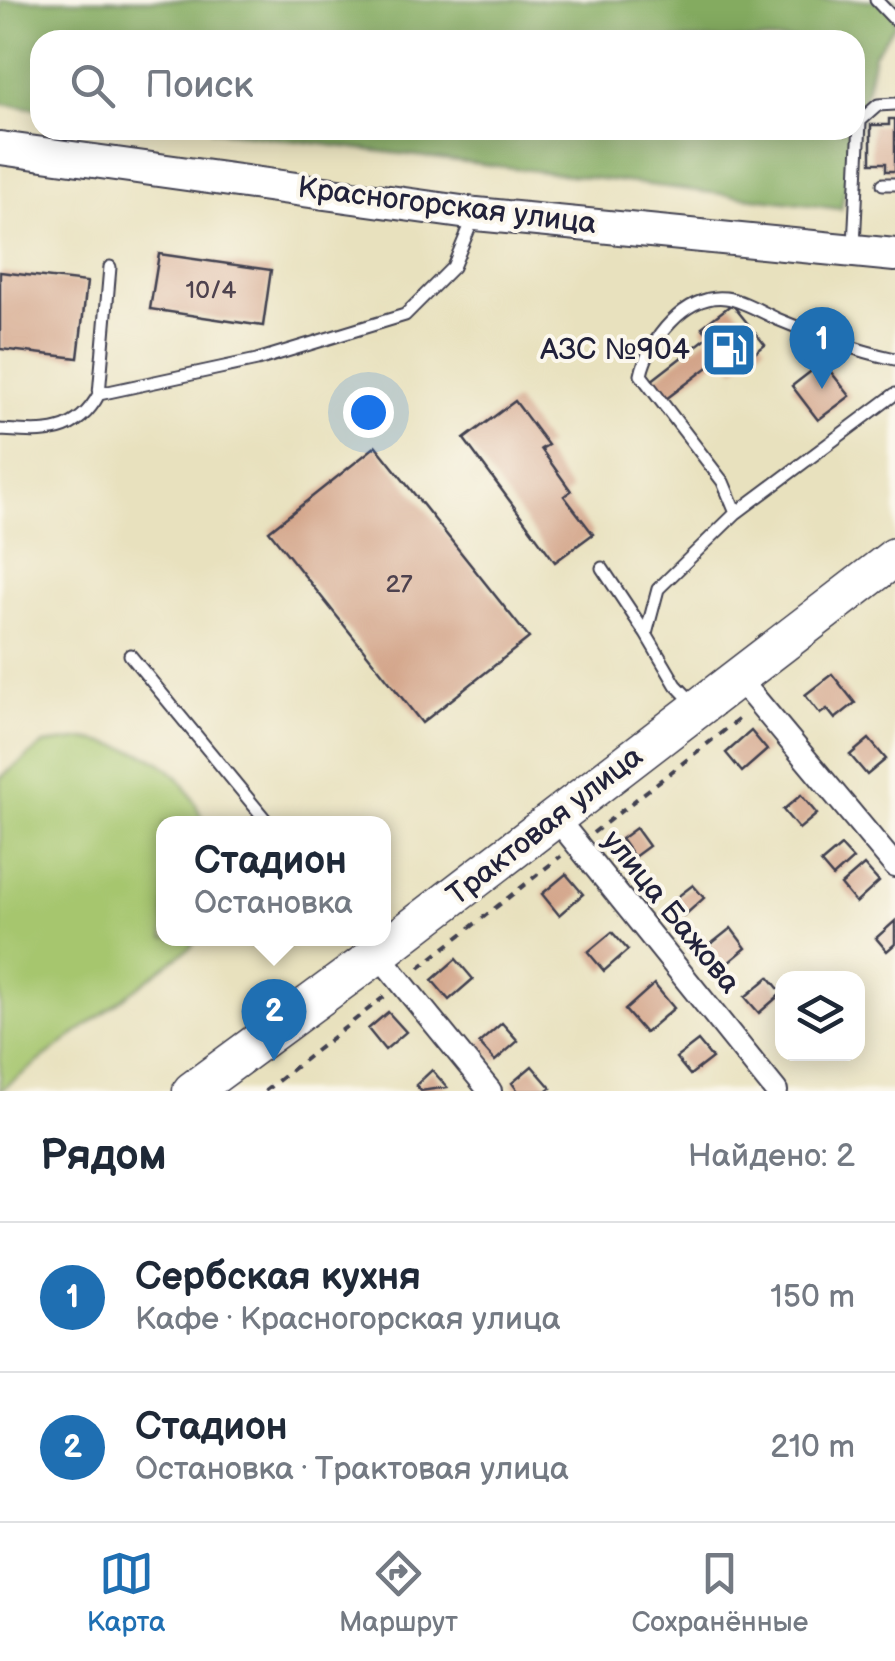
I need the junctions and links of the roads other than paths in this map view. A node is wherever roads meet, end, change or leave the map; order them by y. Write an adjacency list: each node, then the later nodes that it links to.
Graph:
1 (876, 0): 2 (lane)
2 (895, 20)
3 (895, 104): 4 (lane)
4 (865, 117)
5 (859, 140): 8 (lane)
6 (0, 148): 7 (street, Красногорская улица)
7 (476, 214): 8 (street, Красногорская улица); 12 (lane)
8 (853, 250): 9 (street, Красногорская улица)
9 (895, 254)
10 (110, 267): 12 (lane)
11 (895, 358): 15 (lane)
12 (99, 394): 14 (lane)
13 (895, 394): 15 (lane)
14 (0, 430)
15 (736, 514): 18 (lane)
16 (895, 557): 20 (main road, Трактовая улица)
17 (602, 568): 18 (lane)
18 (646, 634): 21 (lane)
19 (130, 655): 22 (lane)
20 (738, 678): 21 (main road, Трактовая улица); 24 (street)
21 (698, 708): 23 (main road, Трактовая улица)
22 (262, 816)
23 (556, 818): 25 (main road, Трактовая улица); 29 (street, улица Бажова)
24 (895, 866)
25 (391, 933)
26 (372, 946): 27 (main road, Трактовая улица); 28 (street)
27 (192, 1091)
28 (490, 1091)
29 (776, 1091)

